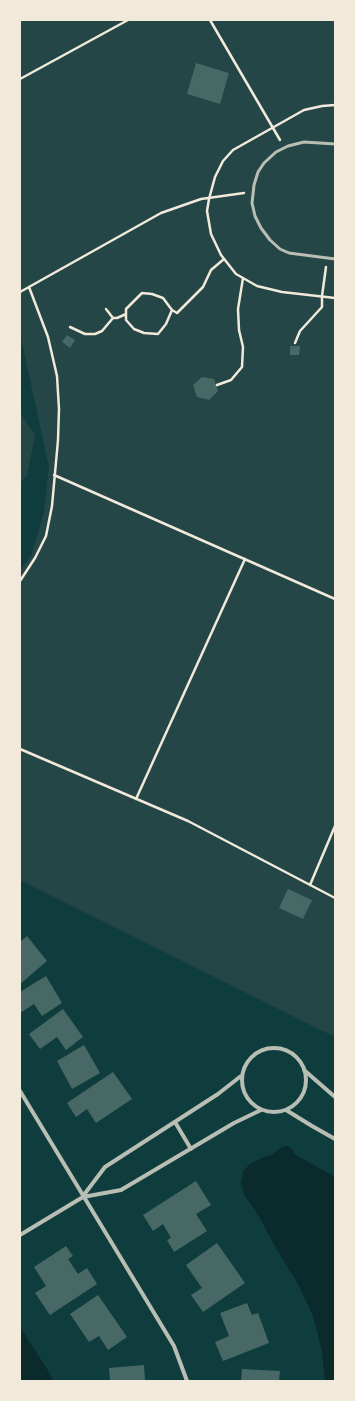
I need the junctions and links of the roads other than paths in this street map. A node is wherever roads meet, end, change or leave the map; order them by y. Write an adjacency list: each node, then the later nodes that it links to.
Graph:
1 (335, 144): 2 (lane)
2 (335, 259)
3 (304, 1070): 4 (street); 6 (street); 8 (street)
4 (241, 1076): 7 (street); 9 (street)
5 (20, 1091): 12 (street)
6 (335, 1097)
7 (261, 1110): 8 (street); 11 (street)
8 (286, 1110): 10 (street)
9 (175, 1122): 11 (street); 12 (street)
10 (335, 1139)
11 (191, 1149): 12 (street)
12 (83, 1197): 13 (street); 14 (street)
13 (20, 1235)
14 (186, 1381)

